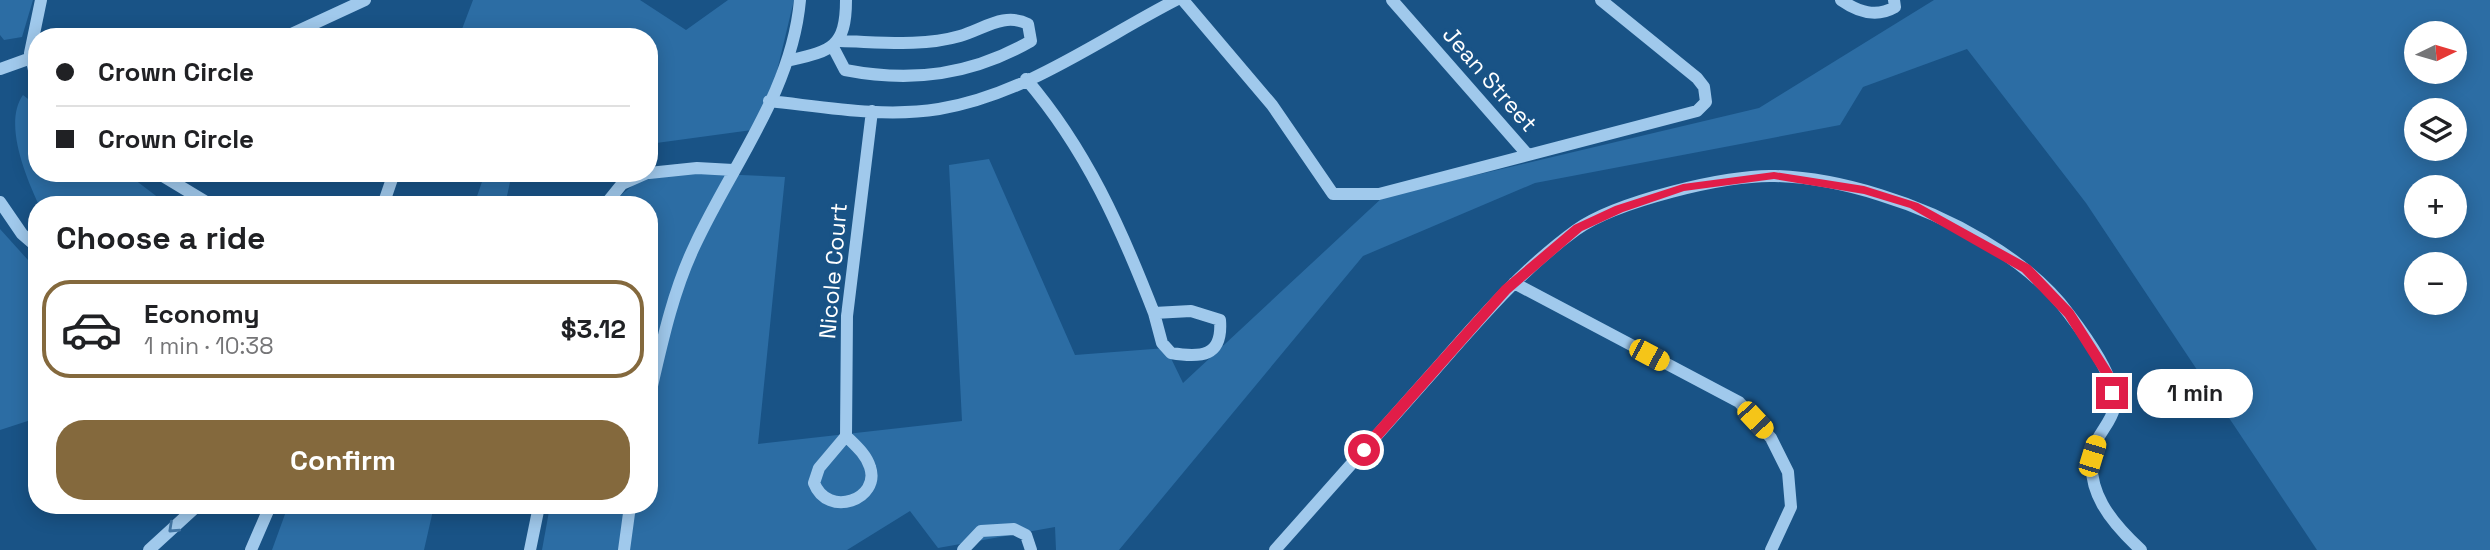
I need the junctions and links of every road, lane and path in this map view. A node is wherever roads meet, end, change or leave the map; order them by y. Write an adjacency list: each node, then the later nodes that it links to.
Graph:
1 (41, 0): 11 (street)
2 (365, 0): 12 (street)
3 (800, 0): 15 (street)
4 (846, 0): 13 (street)
5 (1176, 0): 17 (street)
6 (1182, 0): 20 (street)
7 (1392, 0): 20 (street, Jean Street)
8 (1601, 0): 20 (street)
9 (1841, 0): 10 (street)
10 (1894, 0)
11 (34, 28)
12 (304, 28)
13 (837, 45): 13 (street); 15 (street)
14 (28, 59): 16 (street)
15 (787, 61): 18 (street)
16 (0, 69)
17 (1026, 79): 19 (street); 30 (street)
18 (769, 101): 19 (street); 21 (street)
19 (872, 111): 32 (street, Nicole Court)
20 (1527, 155)
21 (733, 170): 22 (street); 31 (street)
22 (658, 172)
23 (175, 182): 25 (street)
24 (626, 182): 26 (street)
25 (200, 196)
26 (609, 196)
27 (0, 202): 28 (street)
28 (28, 239)
29 (1514, 283): 43 (street); 44 (street); 45 (street)
30 (1154, 313): 30 (street)
31 (658, 352)
32 (846, 436): 32 (street)
33 (188, 514): 37 (street, one-way to 37)
34 (267, 514): 38 (street)
35 (537, 514): 39 (street)
36 (629, 514): 40 (street)
37 (149, 550)
38 (251, 550)
39 (530, 550)
40 (624, 550)
41 (963, 550): 42 (street)
42 (1031, 550)
43 (1275, 550)
44 (1771, 550)
45 (2141, 550)

